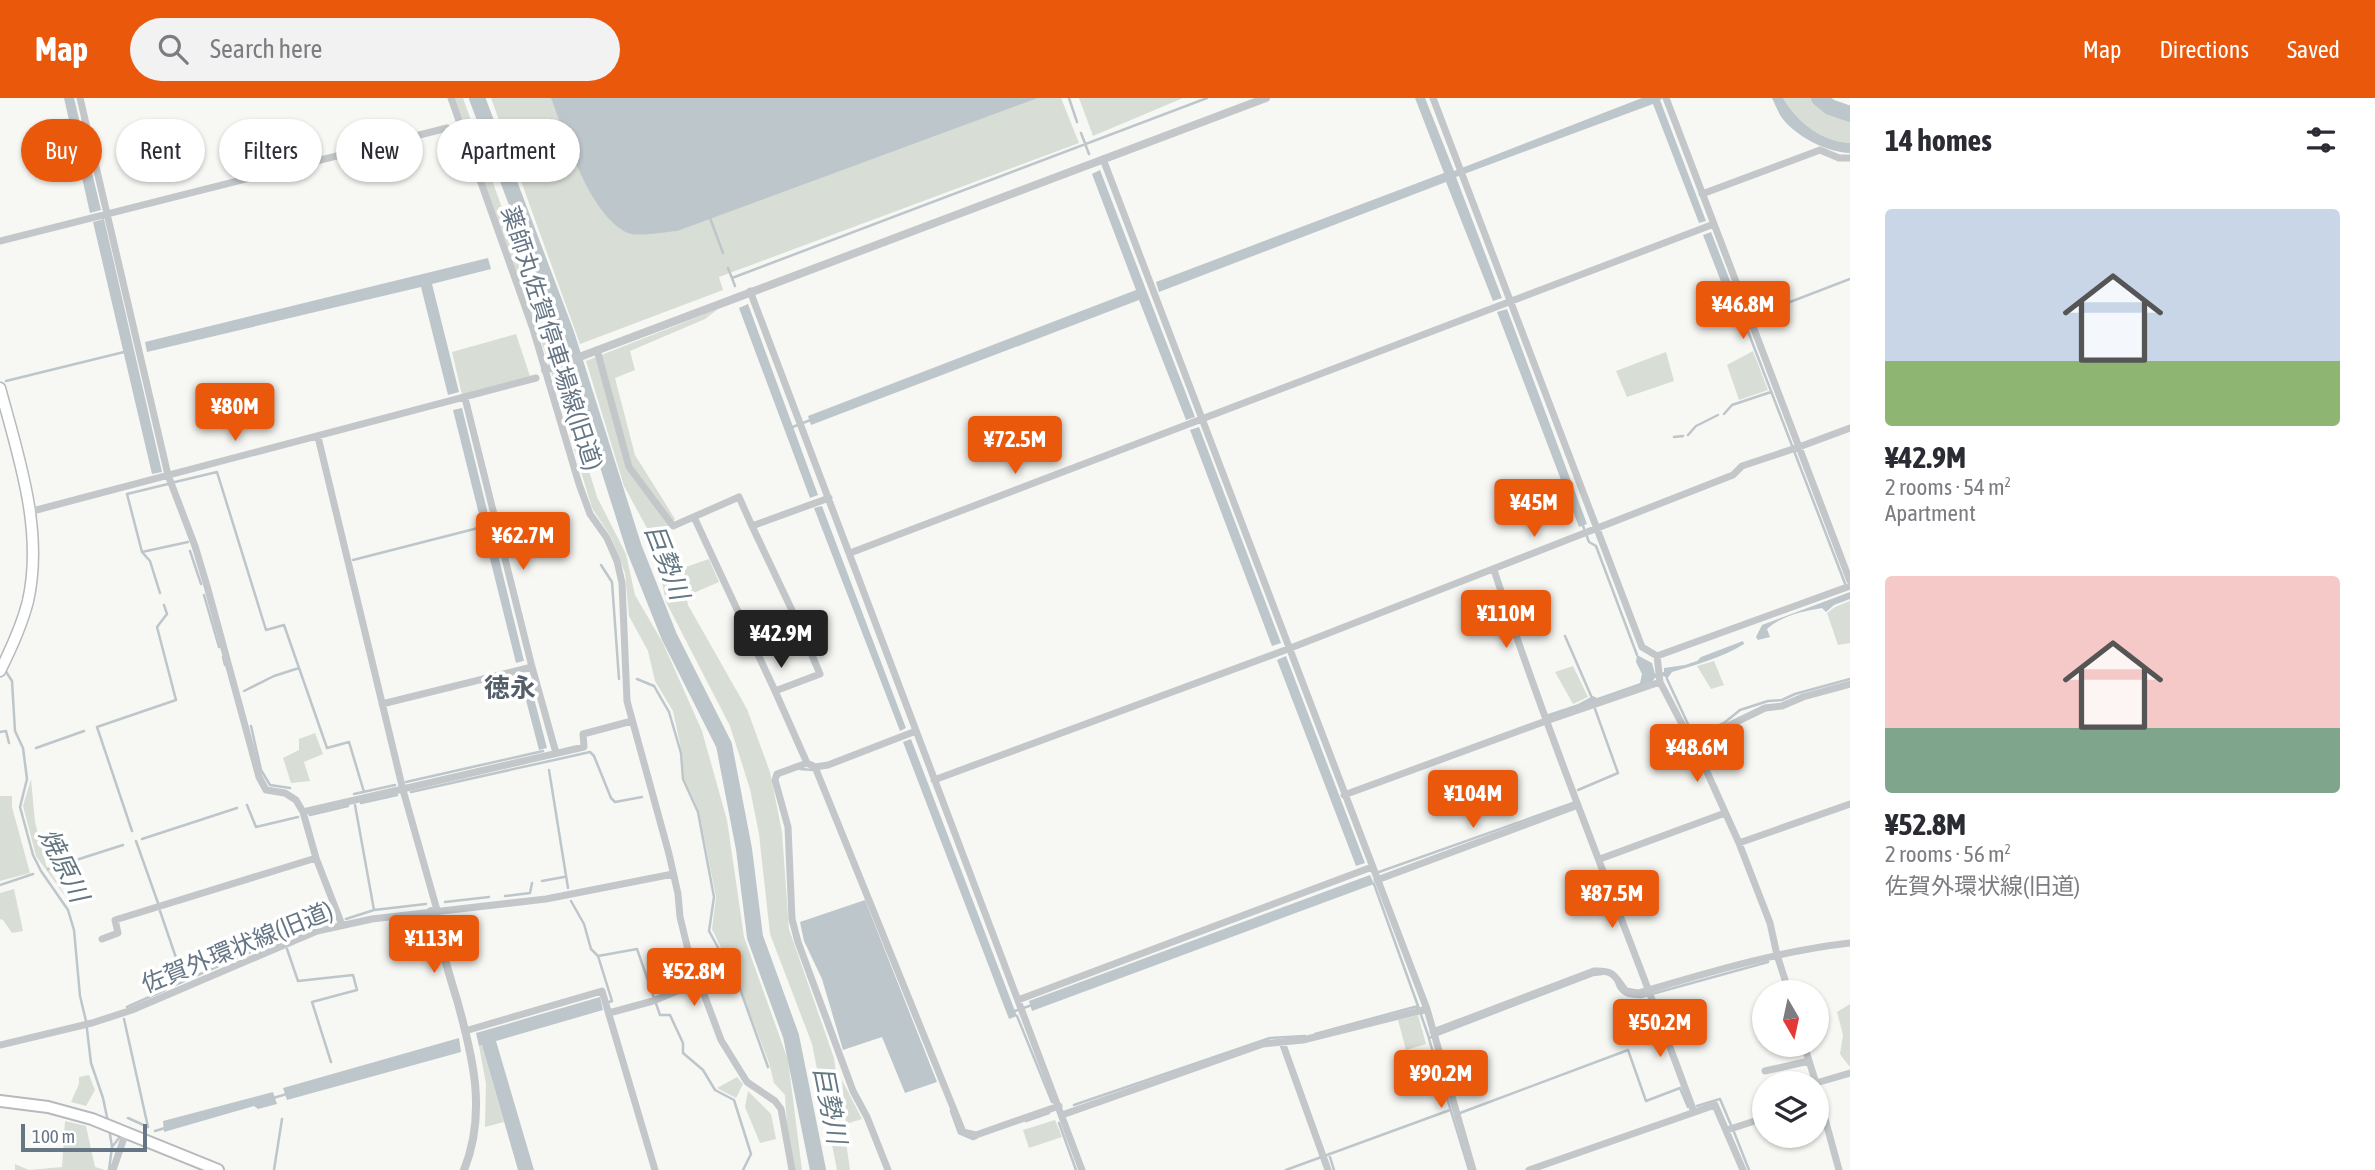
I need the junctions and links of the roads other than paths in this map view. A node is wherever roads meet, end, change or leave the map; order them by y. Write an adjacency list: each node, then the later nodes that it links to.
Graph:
1 (80, 98): 10 (street)
2 (451, 98): 16 (street, 薬師丸佐賀停車場線(旧道))
3 (1266, 98): 8 (street)
4 (1433, 98): 14 (street)
5 (1667, 99): 9 (street)
6 (437, 131): 10 (street)
7 (1850, 158): 9 (street)
8 (1102, 159): 13 (street); 20 (street)
9 (1702, 194): 11 (street)
10 (100, 215): 12 (street); 24 (street)
11 (1708, 226): 14 (street); 23 (street)
12 (0, 241)
13 (750, 291): 15 (street); 25 (street)
14 (1503, 303): 20 (street); 29 (street)
15 (597, 350): 16 (street); 27 (street)
16 (545, 370): 41 (street, 薬師丸佐賀停車場線(旧道))
17 (536, 378): 19 (street)
18 (0, 388): 26 (main road)
19 (465, 398): 22 (street); 35 (street)
20 (1196, 422): 30 (street); 33 (street)
21 (1850, 428): 23 (street)
22 (317, 437): 24 (street); 40 (street)
23 (1799, 447): 29 (street); 32 (street)
24 (168, 475): 26 (street); 53 (street)
25 (828, 498): 28 (street); 30 (street)
26 (29, 512): 36 (main road)
27 (694, 517): 28 (street); 39 (street)
28 (752, 526): 39 (street)
29 (1589, 532): 31 (street); 34 (street)
30 (850, 553): 43 (street)
31 (1494, 570): 33 (street); 42 (street)
32 (1848, 585): 34 (street)
33 (1282, 651): 48 (street); 50 (street)
34 (1657, 656): 37 (street)
35 (526, 668): 40 (street); 45 (street)
36 (0, 671)
37 (1660, 682): 42 (street); 44 (street)
38 (1850, 684): 44 (street)
39 (775, 691): 46 (street)
40 (383, 704): 49 (street)
41 (632, 721): 45 (street); 59 (street, 薬師丸佐賀停車場線(旧道))
42 (1546, 721): 50 (street); 52 (street)
43 (916, 732): 47 (street); 48 (street)
44 (1691, 744): 54 (street)
45 (556, 753): 49 (street)
46 (807, 763): 47 (street); 94 (street)
47 (815, 767): 83 (street)
48 (934, 780): 70 (street)
49 (403, 790): 53 (street); 61 (street)
50 (1344, 795): 58 (street)
51 (1850, 804): 55 (street)
52 (1578, 805): 57 (street); 60 (street)
53 (303, 812): 56 (street)
54 (1725, 813): 55 (street); 57 (street)
55 (1739, 843): 65 (street)
56 (316, 858): 62 (street); 63 (street)
57 (1600, 859): 68 (street)
58 (1365, 870): 60 (street); 70 (street)
59 (673, 874): 61 (street, 佐賀外環状線(旧道)); 67 (street)
60 (1377, 880): 71 (street)
61 (434, 911): 62 (street, 佐賀外環状線(旧道)); 72 (street)
62 (342, 925): 75 (street, 佐賀外環状線(旧道))
63 (102, 939)
64 (1850, 943): 65 (street)
65 (1777, 955): 66 (street); 68 (street)
66 (1784, 980)
67 (699, 982): 69 (street); 93 (street)
68 (1651, 994): 73 (street); 84 (street)
69 (607, 1006): 72 (street); 92 (street)
70 (1021, 1006): 83 (street)
71 (1423, 1010): 73 (street); 74 (street)
72 (465, 1031): 91 (street)
73 (1433, 1032): 97 (street)
74 (1282, 1042): 83 (street); 96 (street)
75 (0, 1045)
76 (1808, 1057): 77 (street)
77 (1809, 1061): 78 (street); 79 (street)
78 (1765, 1071)
79 (1812, 1071)
80 (1850, 1073): 81 (street)
81 (1829, 1080)
82 (0, 1101): 87 (main road)
83 (1060, 1110): 95 (street)
84 (1694, 1112): 86 (street); 98 (street)
85 (1752, 1122): 86 (street)
86 (1727, 1130): 99 (street)
87 (126, 1132): 89 (street); 90 (main road)
88 (1829, 1136): 100 (street)
89 (113, 1170)
90 (218, 1170)
91 (464, 1170)
92 (655, 1170)
93 (792, 1170)
94 (888, 1170)
95 (1082, 1170)
96 (1328, 1170)
97 (1473, 1170)
98 (1530, 1170)
99 (1743, 1170)
100 (1839, 1170)

